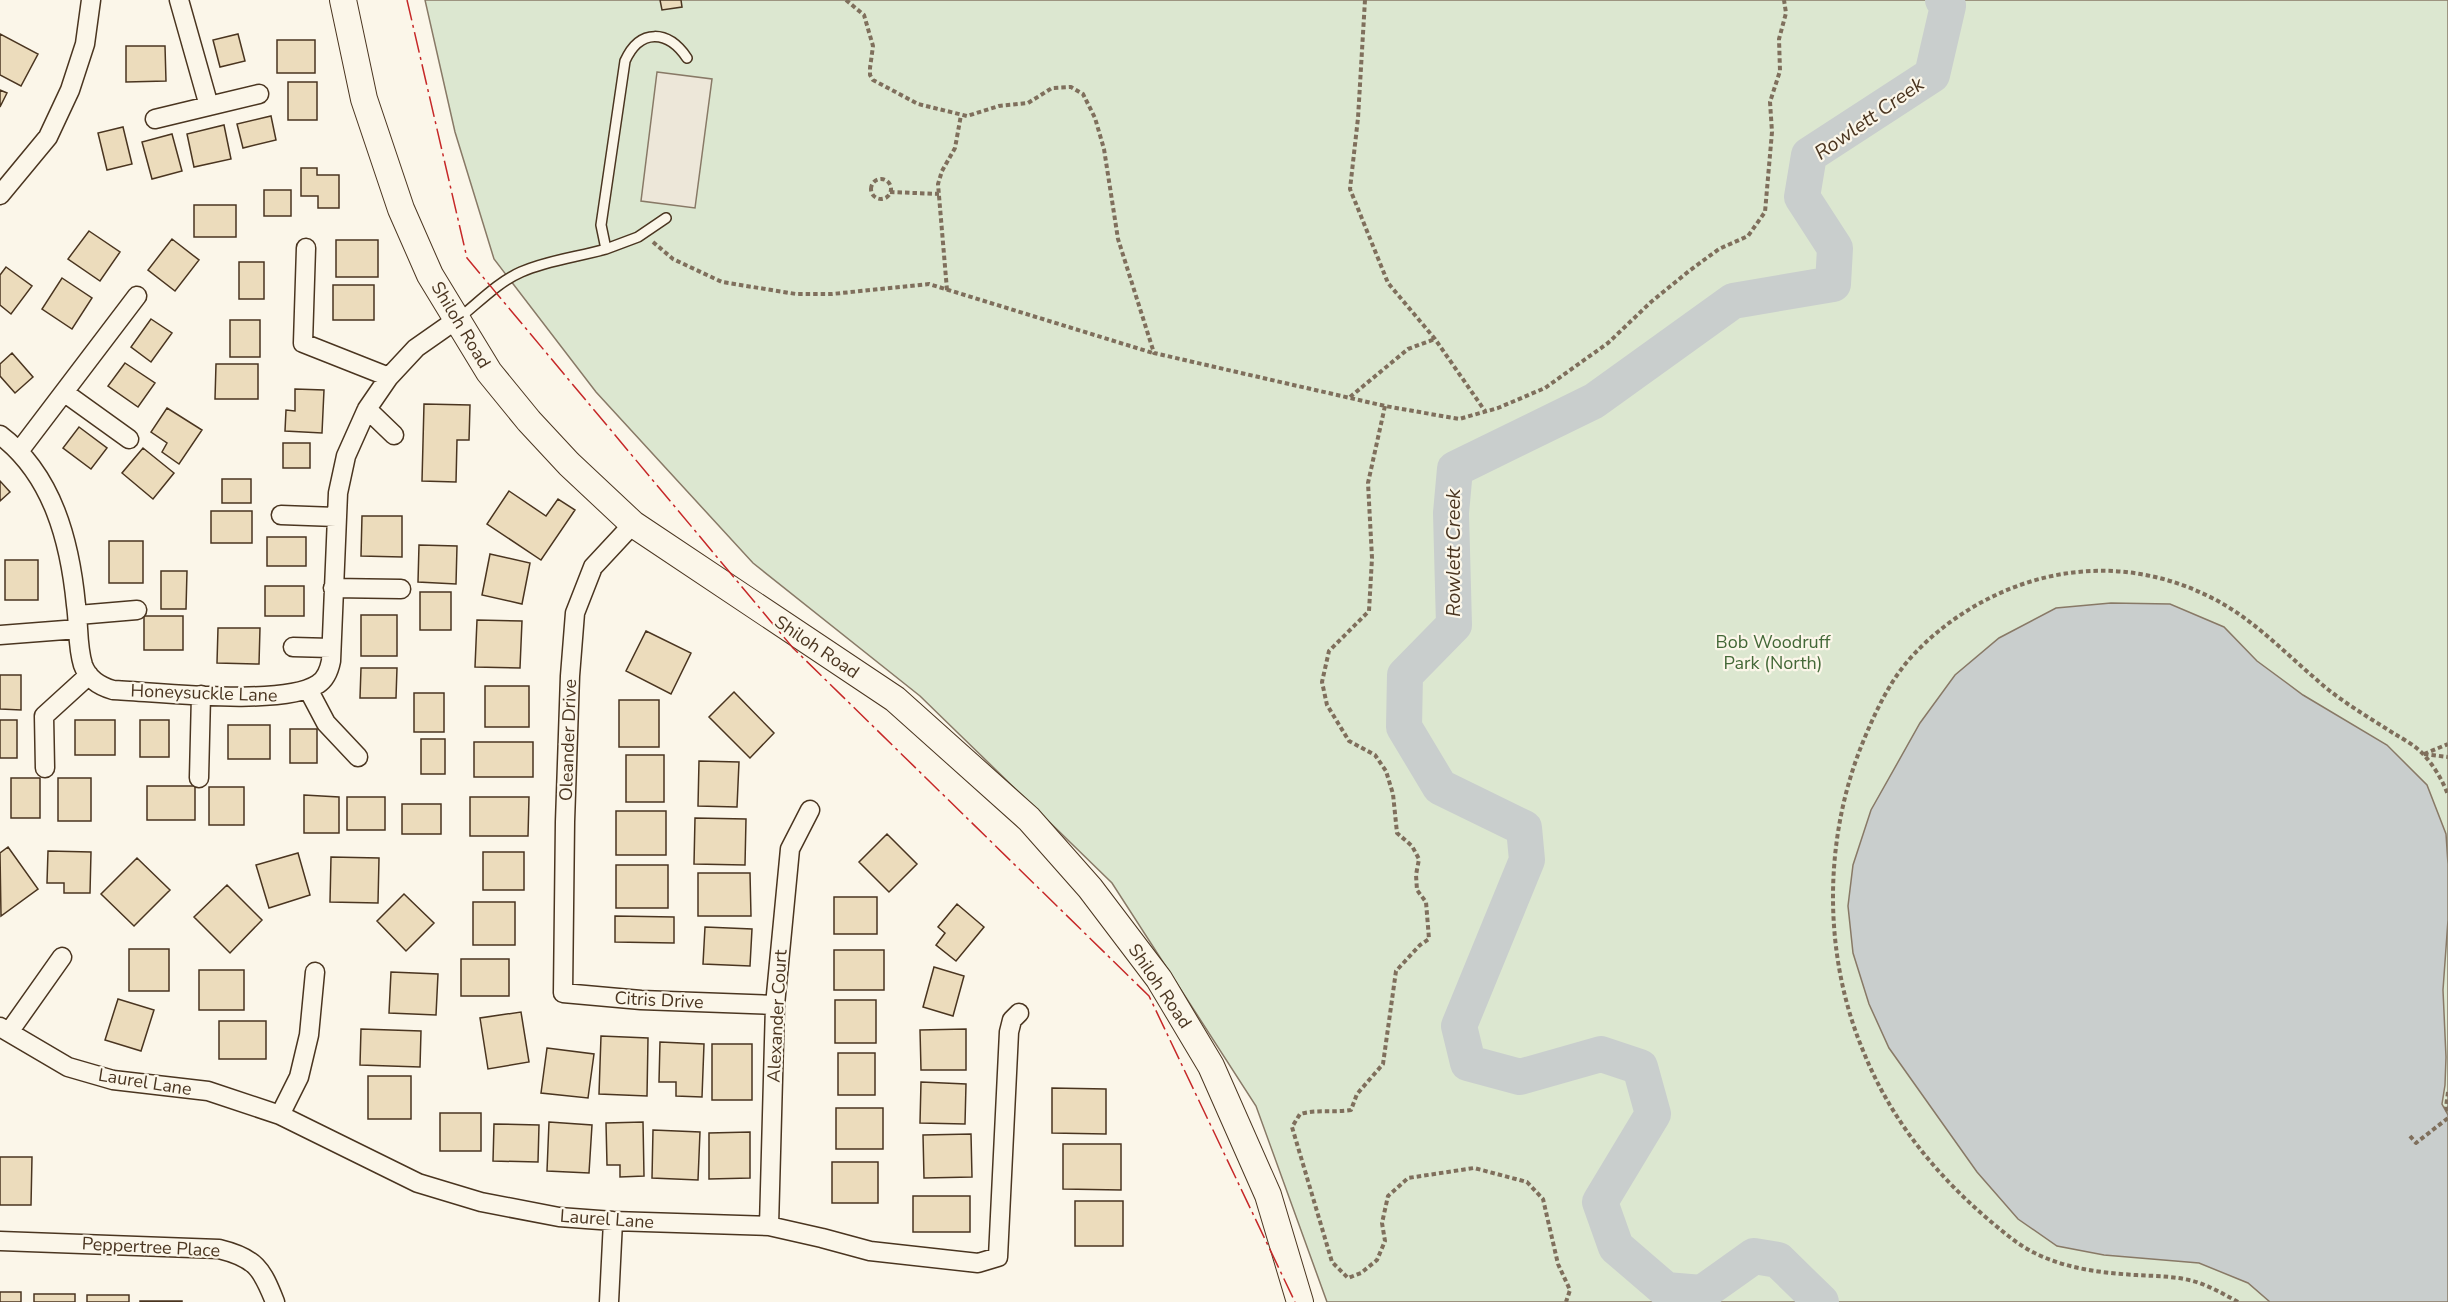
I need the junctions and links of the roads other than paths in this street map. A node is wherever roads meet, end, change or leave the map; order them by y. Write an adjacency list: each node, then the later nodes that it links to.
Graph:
1 (91, 0): 8 (street)
2 (179, 0): 6 (street)
3 (343, 0): 13 (main road, Shiloh Road)
4 (687, 58): 11 (lane)
5 (259, 94): 6 (street)
6 (209, 106): 7 (street)
7 (155, 119)
8 (0, 195)
9 (666, 218): 11 (lane)
10 (306, 248): 14 (street)
11 (606, 249): 13 (lane)
12 (138, 296): 15 (street)
13 (456, 320): 14 (street); 23 (main road, Shiloh Road)
14 (389, 377): 16 (street)
15 (65, 393): 19 (street); 20 (street)
16 (367, 409): 18 (street); 22 (street)
17 (0, 435): 20 (street)
18 (394, 435)
19 (129, 439)
20 (20, 450): 27 (street)
21 (281, 515): 22 (street)
22 (336, 517): 24 (street)
23 (633, 524): 40 (street, Oleander Drive); 50 (main road, Shiloh Road)
24 (333, 588): 25 (street); 30 (street)
25 (401, 589)
26 (137, 610): 27 (street)
27 (78, 622): 28 (street); 31 (street)
28 (0, 635)
29 (293, 647): 30 (street)
30 (331, 648): 32 (street)
31 (89, 675): 33 (street, Honeysuckle Lane); 35 (street)
32 (308, 689): 33 (street, Honeysuckle Lane); 34 (street)
33 (201, 695): 36 (street)
34 (358, 757)
35 (45, 768)
36 (199, 778)
37 (810, 810): 41 (street, Alexander Court)
38 (62, 957): 43 (street)
39 (315, 972): 44 (street)
40 (561, 974): 41 (street, Citris Drive)
41 (775, 1005): 46 (street, Alexander Court)
42 (1019, 1012): 46 (street, Laurel Lane)
43 (4, 1030): 44 (street, Laurel Lane)
44 (280, 1115): 45 (street, Laurel Lane)
45 (613, 1221): 46 (street, Laurel Lane); 49 (street)
46 (769, 1226)
47 (0, 1241): 48 (street, Peppertree Place)
48 (275, 1302)
49 (609, 1302)
50 (1300, 1302)

